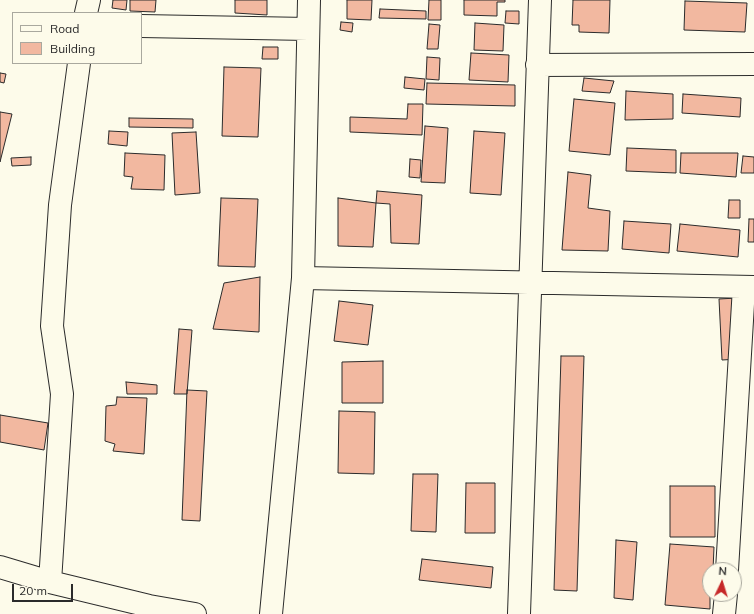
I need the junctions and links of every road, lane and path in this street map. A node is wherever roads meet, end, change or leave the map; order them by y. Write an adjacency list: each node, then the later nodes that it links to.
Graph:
1 (89, 0): 4 (street)
2 (309, 0): 6 (street)
3 (540, 0): 9 (street)
4 (86, 12)
5 (142, 26): 6 (street)
6 (308, 29): 10 (street)
7 (79, 64): 15 (street)
8 (754, 64): 9 (street)
9 (537, 65): 11 (street)
10 (303, 278): 11 (street); 19 (street)
11 (530, 283): 12 (street); 20 (street)
12 (749, 287): 13 (street)
13 (728, 562)
14 (0, 567): 15 (street)
15 (50, 582): 17 (street)
16 (725, 602): 21 (street)
17 (148, 610): 18 (street)
18 (195, 614)
19 (271, 614)
20 (519, 614)
21 (724, 614)

